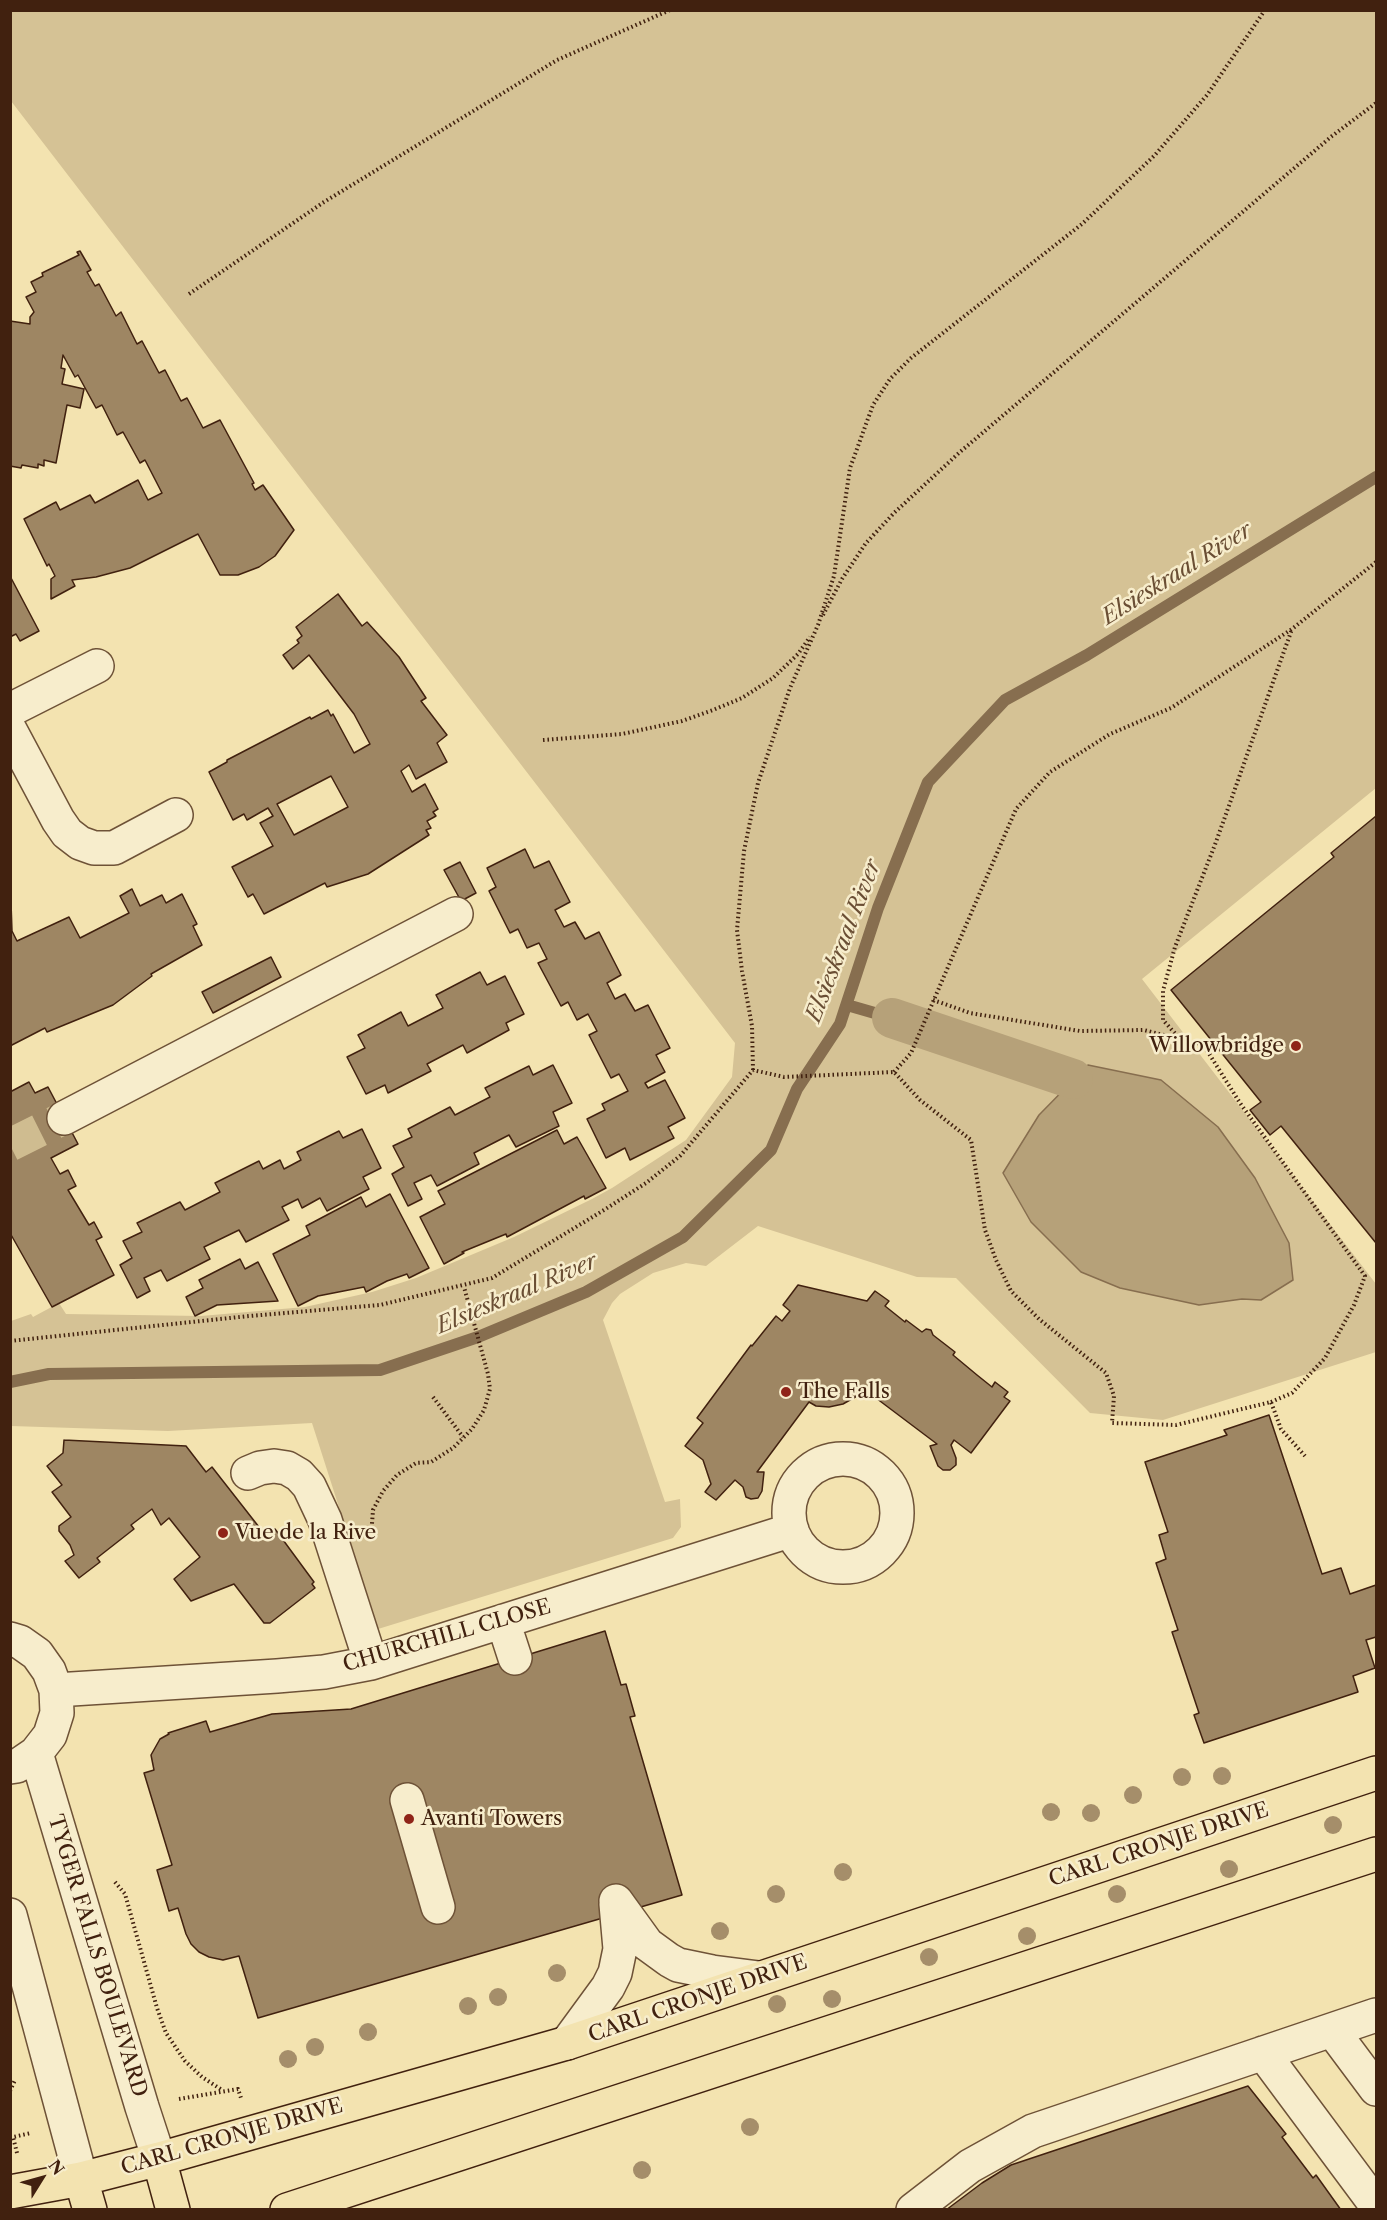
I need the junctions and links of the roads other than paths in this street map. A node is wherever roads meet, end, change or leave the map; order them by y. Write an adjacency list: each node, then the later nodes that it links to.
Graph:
1 (97, 666): 2 (street)
2 (10, 710)
3 (10, 730): 4 (street)
4 (176, 815)
5 (456, 915): 6 (street)
6 (64, 1118)
7 (248, 1473): 12 (street)
8 (792, 1530): 9 (street, CHURCHILL CLOSE)
9 (503, 1621): 11 (street); 12 (street, CHURCHILL CLOSE)
10 (14, 1635): 13 (street)
11 (515, 1658)
12 (371, 1663): 13 (street, CHURCHILL CLOSE)
13 (56, 1690): 14 (street)
14 (23, 1760): 26 (street, TYGER FALLS BOULEVARD)
15 (1377, 1773): 20 (main road, CARL CRONJE DRIVE)
16 (407, 1800): 18 (street)
17 (1377, 1854): 31 (main road)
18 (438, 1907)
19 (10, 1915): 28 (street)
20 (759, 1978): 23 (main road, CARL CRONJE DRIVE); 23 (street)
21 (1377, 2015): 22 (street)
22 (1332, 2030): 24 (street); 25 (street)
23 (567, 2043): 26 (main road, CARL CRONJE DRIVE)
24 (1263, 2053): 29 (street); 32 (street)
25 (1377, 2089)
26 (159, 2159): 28 (main road, CARL CRONJE DRIVE); 30 (main road)
27 (10, 2192): 28 (main road, CARL CRONJE DRIVE)
28 (86, 2194)
29 (1377, 2205)
30 (173, 2210)
31 (287, 2210)
32 (913, 2210)

